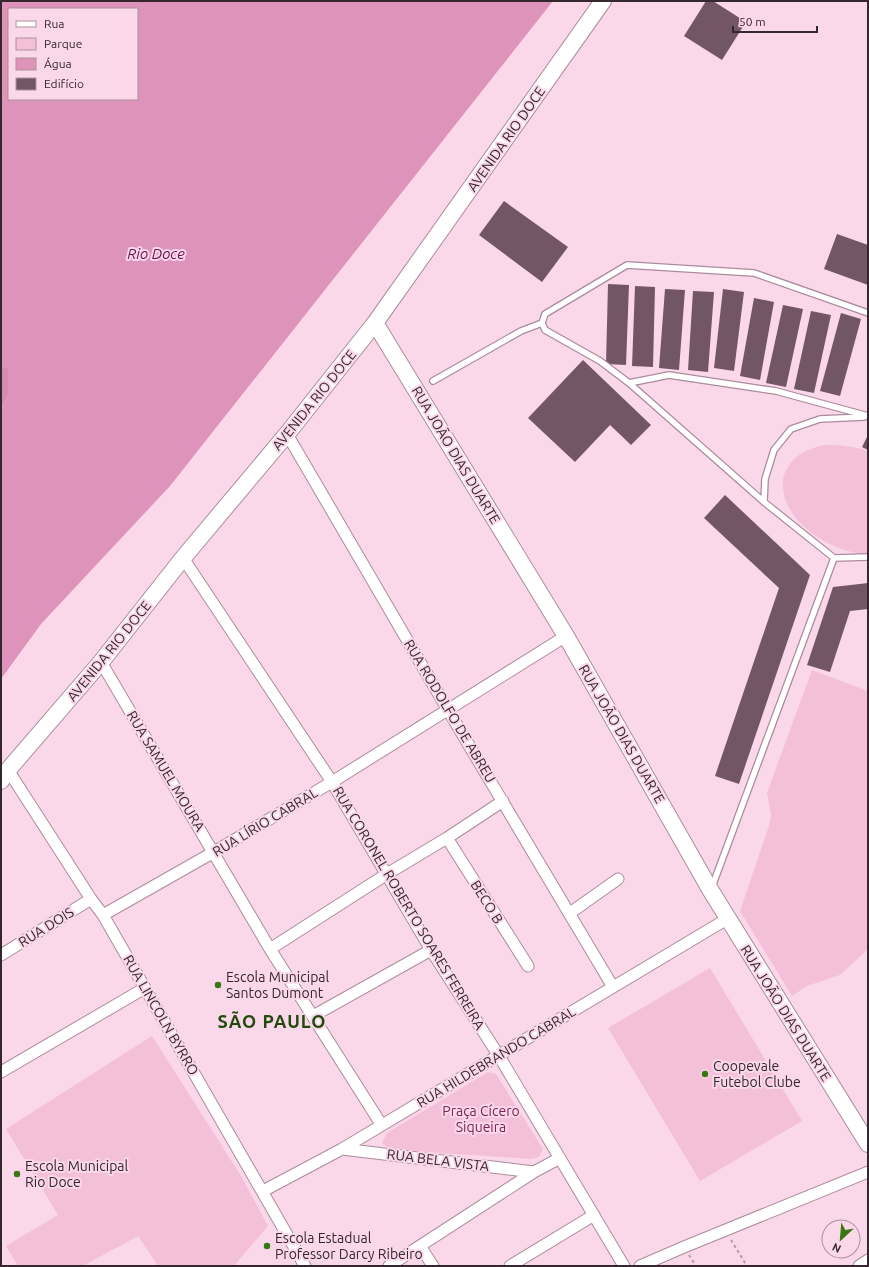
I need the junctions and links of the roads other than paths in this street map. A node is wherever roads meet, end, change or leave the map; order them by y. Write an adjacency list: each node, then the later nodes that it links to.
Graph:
1 (603, 1): 3 (street, AVENIDA RIO DOCE)
2 (868, 313): 4 (lane)
3 (375, 323): 8 (street, AVENIDA RIO DOCE); 13 (street, RUA JOÃO DIAS DUARTE)
4 (542, 323): 5 (lane); 6 (lane)
5 (432, 381)
6 (630, 383): 7 (lane); 9 (lane)
7 (868, 417): 9 (lane)
8 (287, 434): 11 (street, AVENIDA RIO DOCE); 15 (street, RUA RODOLFO DE ABREU)
9 (764, 502): 12 (lane)
10 (868, 557): 12 (lane)
11 (183, 558): 14 (street, AVENIDA RIO DOCE); 17 (street, RUA CORONEL ROBERTO SOARES FERREIRA)
12 (834, 558): 23 (lane)
13 (566, 636): 15 (street, RUA LÍRIO CABRAL); 23 (street, RUA JOÃO DIAS DUARTE)
14 (102, 662): 16 (street, AVENIDA RIO DOCE); 20 (street, RUA SAMUEL MOURA)
15 (448, 710): 17 (street, RUA LÍRIO CABRAL); 18 (street, RUA RODOLFO DE ABREU)
16 (5, 776): 24 (street, RUA LINCOLN BYRRO)
17 (332, 782): 20 (street, RUA LÍRIO CABRAL); 21 (street, RUA CORONEL ROBERTO SOARES FERREIRA)
18 (503, 801): 19 (street); 25 (street, RUA RODOLFO DE ABREU)
19 (447, 838): 21 (street); 31 (street, BECO B)
20 (214, 852): 26 (street, RUA LÍRIO CABRAL); 28 (street, RUA SAMUEL MOURA)
21 (387, 874): 28 (street); 29 (street, RUA CORONEL ROBERTO SOARES FERREIRA)
22 (618, 879): 25 (street)
23 (711, 891): 27 (street, RUA JOÃO DIAS DUARTE)
24 (91, 899): 26 (street, RUA LINCOLN BYRRO); 30 (street, RUA DOIS)
25 (570, 913): 32 (street, RUA RODOLFO DE ABREU)
26 (103, 915): 33 (street, RUA LINCOLN BYRRO)
27 (727, 919): 32 (street, RUA HILDEBRANDO CABRAL); 38 (street, RUA JOÃO DIAS DUARTE)
28 (270, 949): 34 (street, RUA SAMUEL MOURA)
29 (431, 950): 34 (street); 35 (street, RUA CORONEL ROBERTO SOARES FERREIRA)
30 (1, 955)
31 (528, 966)
32 (613, 987): 35 (street, RUA HILDEBRANDO CABRAL)
33 (145, 988): 36 (street); 43 (street, RUA LINCOLN BYRRO)
34 (313, 1016): 37 (street, RUA SAMUEL MOURA)
35 (499, 1056): 37 (street, RUA HILDEBRANDO CABRAL); 40 (street, RUA CORONEL ROBERTO SOARES FERREIRA)
36 (1, 1072)
37 (382, 1124): 39 (street, RUA HILDEBRANDO CABRAL)
38 (868, 1144)
39 (342, 1149): 41 (street, RUA BELA VISTA); 43 (street, RUA HILDEBRANDO CABRAL)
40 (560, 1158): 41 (street); 44 (street, RUA CORONEL ROBERTO SOARES FERREIRA)
41 (534, 1172): 45 (street)
42 (868, 1172): 52 (street)
43 (263, 1191): 47 (street, RUA LINCOLN BYRRO)
44 (594, 1215): 50 (street); 51 (street, RUA CORONEL ROBERTO SOARES FERREIRA)
45 (420, 1246): 48 (street); 49 (street)
46 (868, 1260): 53 (street)
47 (305, 1266)
48 (389, 1266)
49 (433, 1266)
50 (510, 1266)
51 (624, 1266)
52 (640, 1266)
53 (859, 1266)

